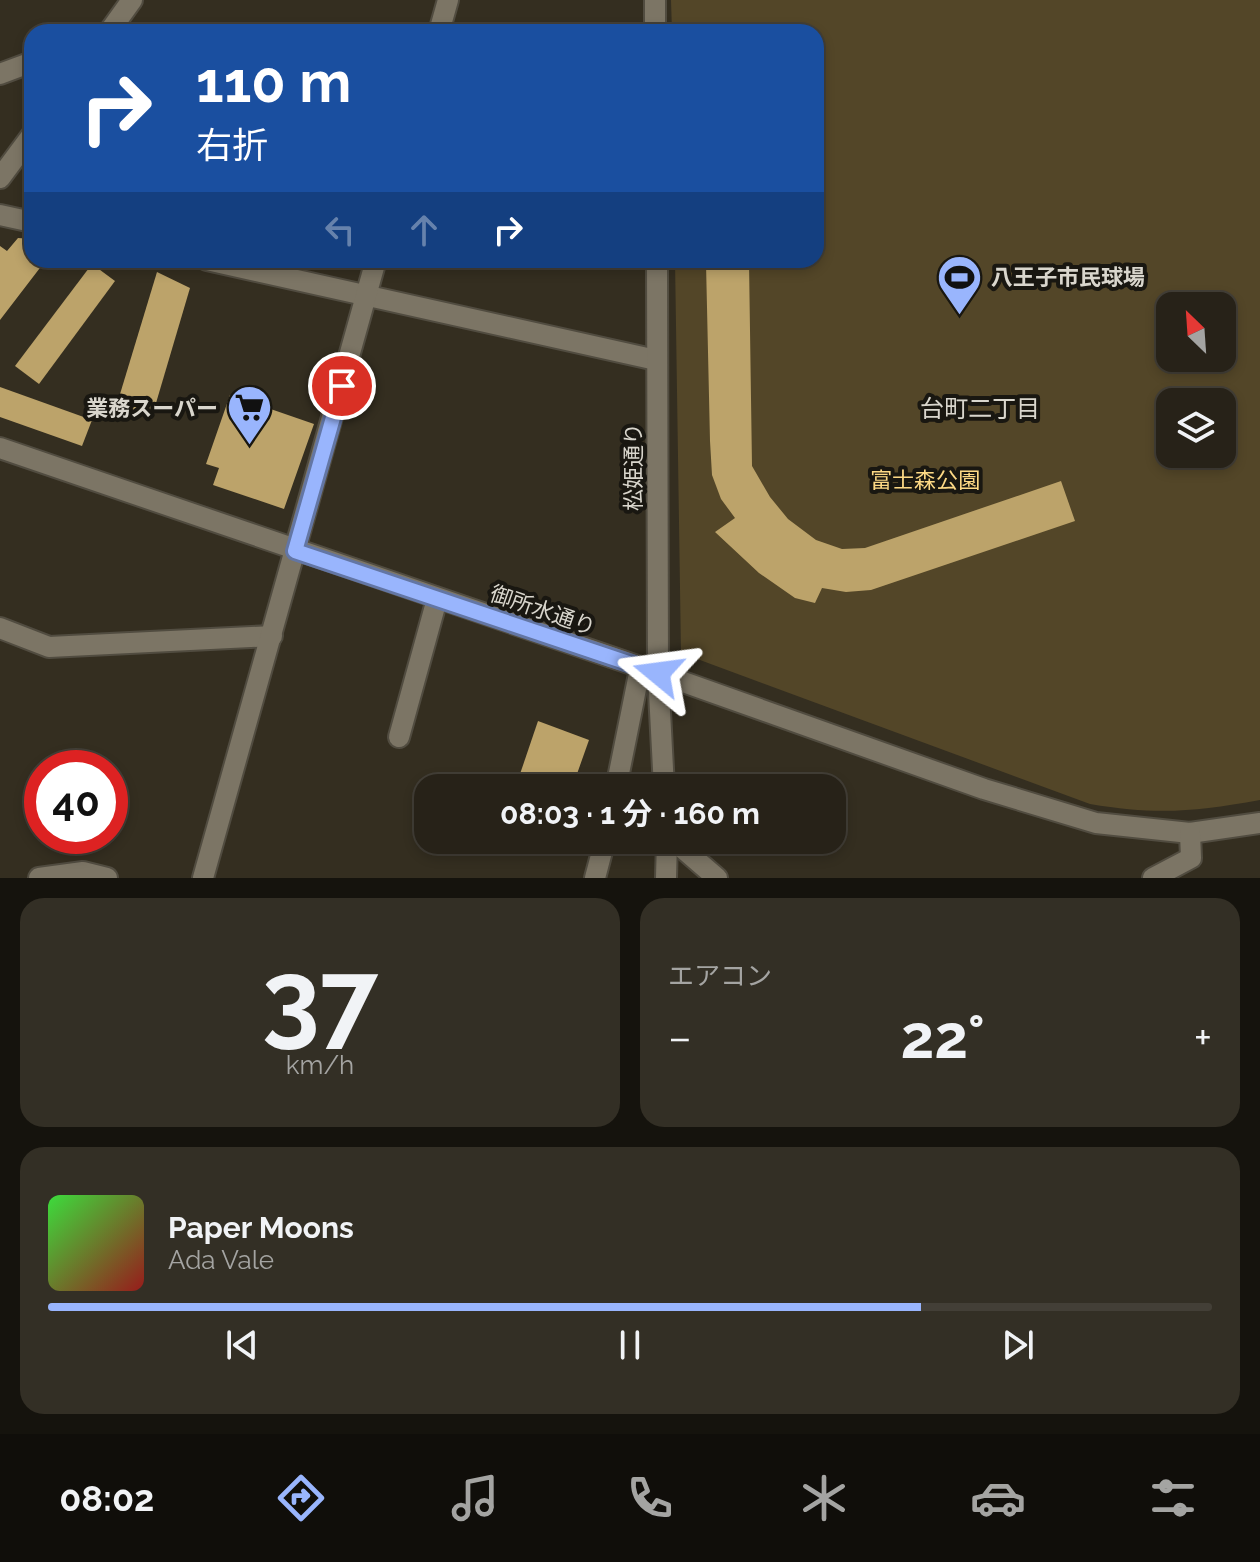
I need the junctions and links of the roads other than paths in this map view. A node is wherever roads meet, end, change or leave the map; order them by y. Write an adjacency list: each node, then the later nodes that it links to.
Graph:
1 (132, 0): 4 (street)
2 (448, 0): 5 (street)
3 (655, 0): 6 (street)
4 (115, 24)
5 (441, 24)
6 (655, 24)
7 (24, 65): 8 (street)
8 (0, 74)
9 (24, 146): 10 (street)
10 (0, 178)
11 (0, 215): 12 (street)
12 (24, 220)
13 (244, 268): 16 (street)
14 (374, 268): 16 (street)
15 (657, 268): 17 (street, 松姫通り)
16 (367, 295): 17 (street); 19 (street)
17 (656, 360): 23 (street, 松姫通り)
18 (0, 448): 19 (street, 御所水通り)
19 (295, 551): 20 (street, 御所水通り); 22 (street)
20 (437, 599): 23 (street, 御所水通り); 24 (street)
21 (0, 628): 22 (street)
22 (272, 636): 34 (street)
23 (649, 671): 25 (street); 26 (street); 28 (street, 御所水通り)
24 (399, 737)
25 (620, 774)
26 (662, 774)
27 (1260, 823): 28 (street, 御所水通り)
28 (1190, 833): 38 (street)
29 (601, 854): 35 (street)
30 (667, 854): 36 (street)
31 (689, 854): 37 (street)
32 (39, 878): 33 (street)
33 (107, 878)
34 (203, 878)
35 (595, 878)
36 (666, 878)
37 (717, 878)
38 (1153, 878)

